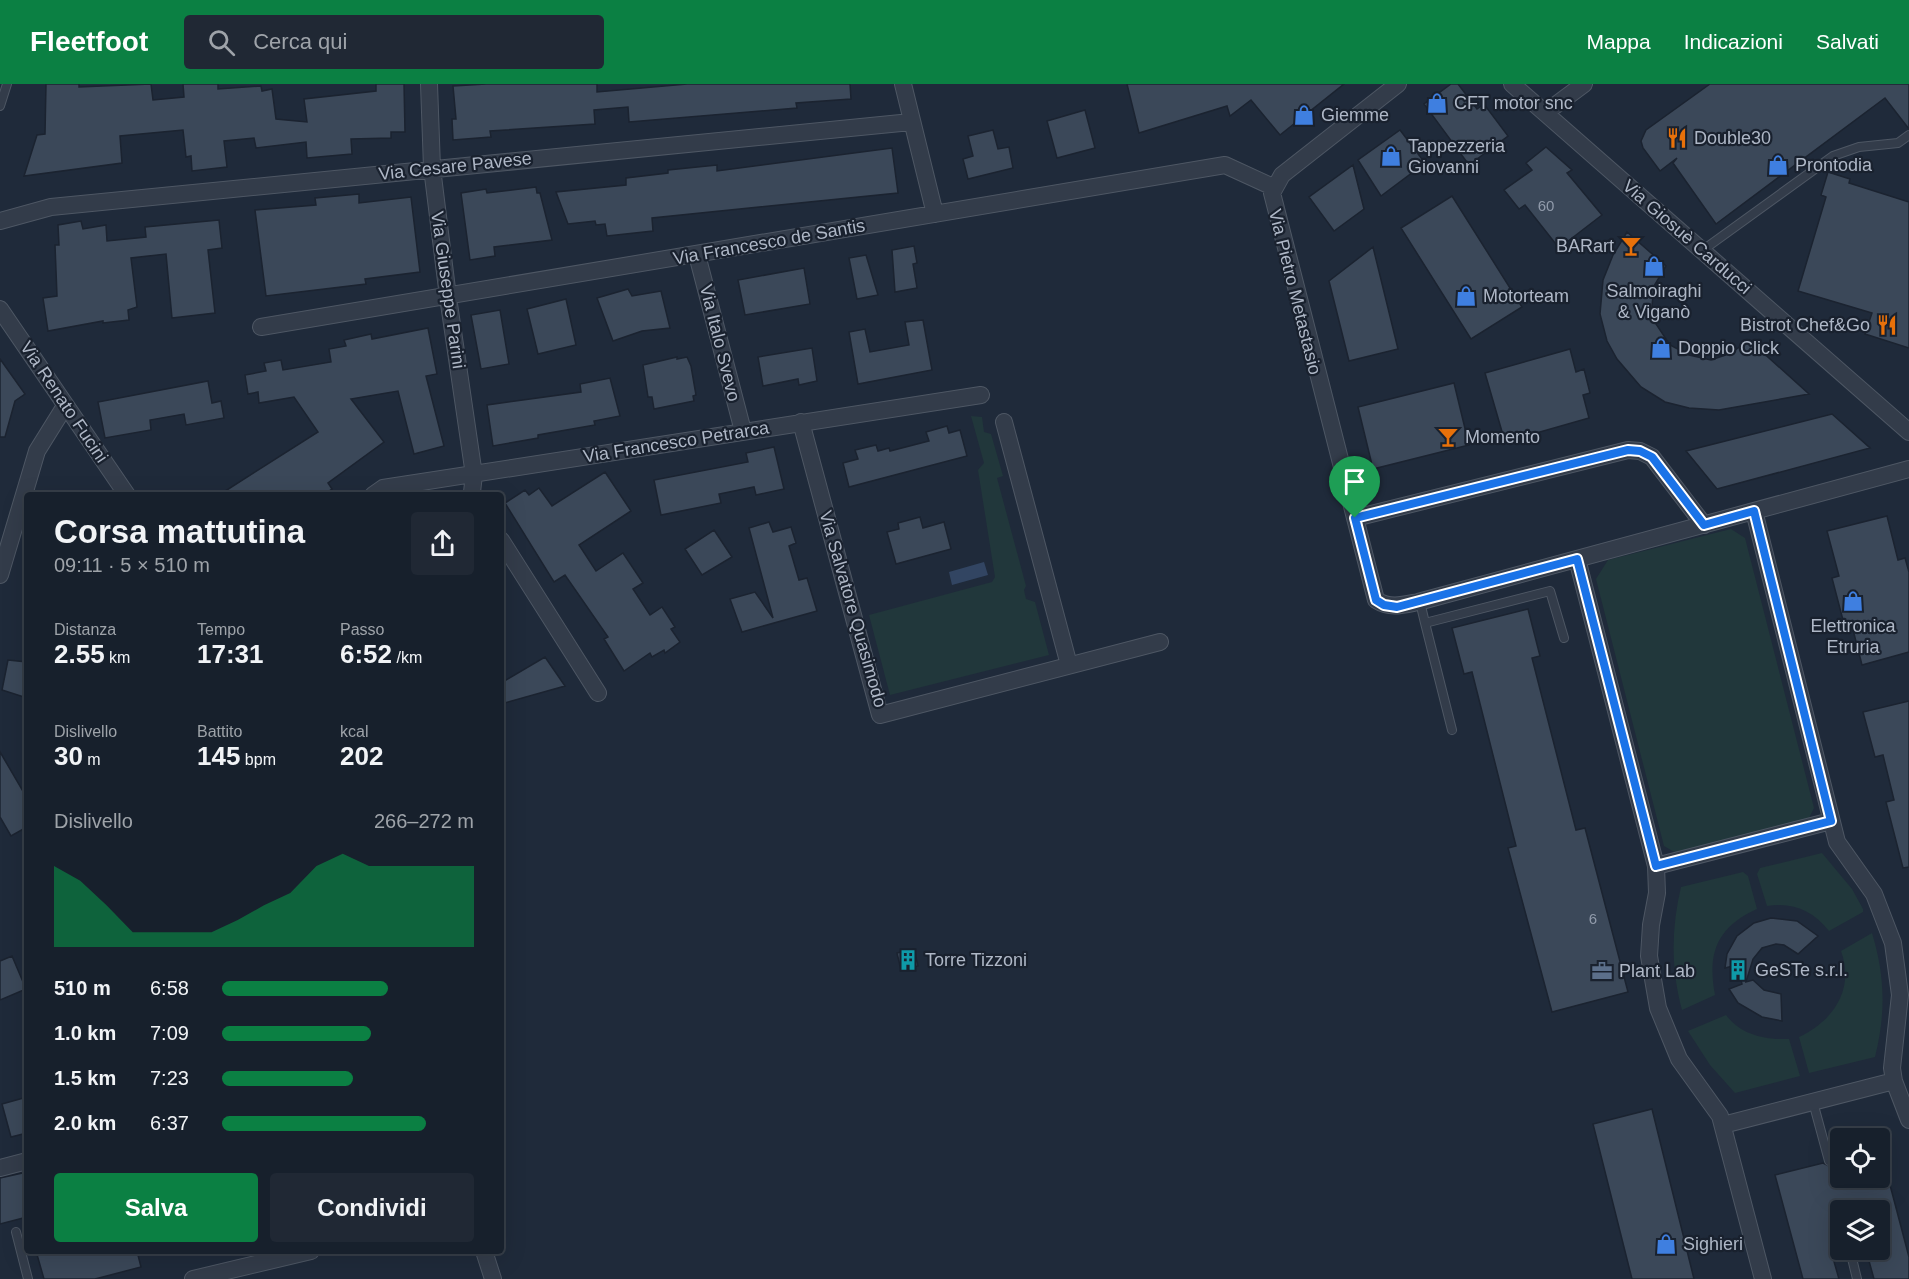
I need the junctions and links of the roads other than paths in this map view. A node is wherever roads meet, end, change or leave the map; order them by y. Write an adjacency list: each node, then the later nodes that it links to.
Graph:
1 (7, 84): 7 (lane)
2 (429, 84): 11 (street, Via Giuseppe Parini)
3 (903, 84): 9 (street)
4 (1398, 84): 12 (street, Via Pietro Metastasio)
5 (1512, 84): 8 (street, Via Giosuè Carducci)
6 (1584, 84): 8 (street)
7 (0, 106)
8 (1545, 113): 15 (street, Via Giosuè Carducci)
9 (911, 122): 11 (street, Via Cesare Pavese); 13 (street)
10 (1909, 135): 15 (lane)
11 (432, 168): 14 (street, Via Cesare Pavese); 17 (street, Via Giuseppe Parini)
12 (1273, 187): 13 (street, Via Francesco de Santis); 34 (street, Via Pietro Metastasio)
13 (935, 214): 16 (street, Via Francesco de Santis)
14 (0, 221)
15 (1703, 250): 25 (street, Via Giosuè Carducci)
16 (698, 255): 17 (street, Via Francesco de Santis); 24 (street, Via Italo Svevo)
17 (448, 297): 19 (street, Via Francesco de Santis); 27 (street, Via Giuseppe Parini)
18 (0, 309): 21 (street, Via Renato Fucini)
19 (261, 327)
20 (981, 395): 22 (street, Via Francesco Petrarca)
21 (65, 406): 28 (street); 29 (street, Via Renato Fucini)
22 (801, 422): 24 (street, Via Francesco Petrarca); 43 (street, Via Salvatore Quasimodo)
23 (1004, 422): 43 (street)
24 (743, 431): 27 (street, Via Francesco Petrarca)
25 (1909, 432)
26 (1909, 469): 33 (street, Via Pietro Metastasio)
27 (474, 475): 30 (street, Via Francesco Petrarca); 31 (street, Via Giuseppe Parini)
28 (25, 492)
29 (126, 492)
30 (377, 492)
31 (474, 492)
32 (24, 495): 38 (street)
33 (1754, 511): 35 (street, Via Pietro Metastasio); 46 (street)
34 (1355, 518): 35 (street); 39 (street, Via Pietro Metastasio)
35 (1704, 525): 37 (street, Via Pietro Metastasio)
36 (504, 545): 44 (street)
37 (1577, 559): 39 (street, Via Pietro Metastasio); 47 (street)
38 (0, 575)
39 (1420, 602): 40 (lane)
40 (1425, 623): 41 (lane); 45 (lane)
41 (1564, 638)
42 (1160, 642): 43 (street, Via Salvatore Quasimodo)
43 (1069, 665)
44 (598, 693)
45 (1452, 730)
46 (1831, 821): 47 (street); 48 (street)
47 (1656, 866): 51 (street)
48 (1894, 1081): 49 (street); 50 (street)
49 (1813, 1102): 51 (street); 52 (lane)
50 (1909, 1120)
51 (1723, 1125): 62 (street)
52 (1829, 1161)
53 (24, 1162): 54 (street)
54 (0, 1168)
55 (16, 1232): 59 (lane)
56 (288, 1254): 60 (street)
57 (485, 1254): 61 (street)
58 (1852, 1260): 63 (lane)
59 (28, 1279)
60 (193, 1279)
61 (493, 1279)
62 (1762, 1279)
63 (1857, 1279)

